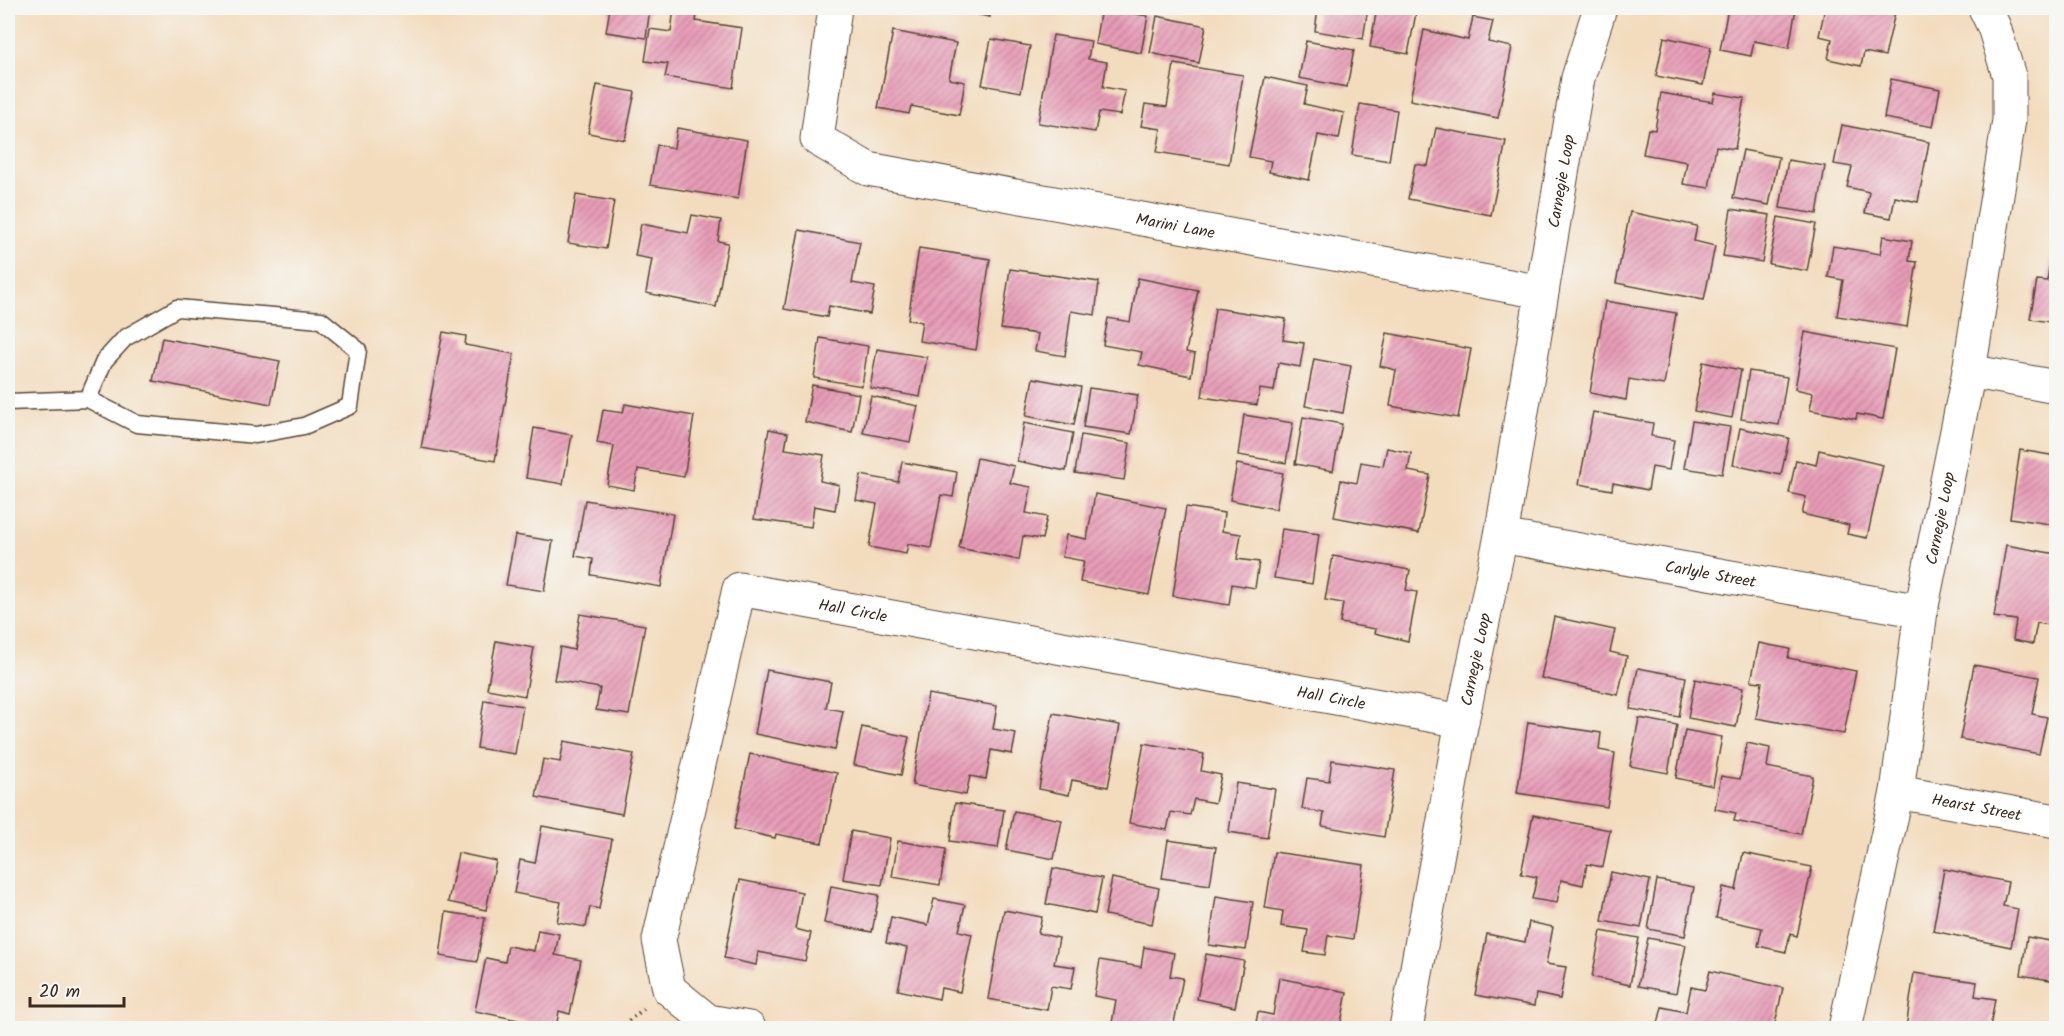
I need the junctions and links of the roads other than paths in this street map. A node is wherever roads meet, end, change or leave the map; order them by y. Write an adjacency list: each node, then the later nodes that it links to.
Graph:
1 (835, 8): 4 (street, Marini Lane)
2 (1600, 8): 4 (street, Carnegie Loop)
3 (1985, 8): 5 (street, Carnegie Loop)
4 (1542, 292): 9 (street, Carnegie Loop)
5 (1969, 371): 6 (street); 10 (street, Carnegie Loop)
6 (2056, 387)
7 (88, 399): 7 (lane); 8 (lane)
8 (8, 402)
9 (1501, 536): 10 (street, Carlyle Street); 11 (street, Carnegie Loop)
10 (1921, 611): 12 (street, Carnegie Loop)
11 (1462, 721): 14 (street, Hall Circle); 15 (street, Carnegie Loop)
12 (1897, 792): 13 (street, Hearst Street); 16 (street, Carnegie Loop)
13 (2056, 821)
14 (749, 1029)
15 (1406, 1029)
16 (1845, 1029)

